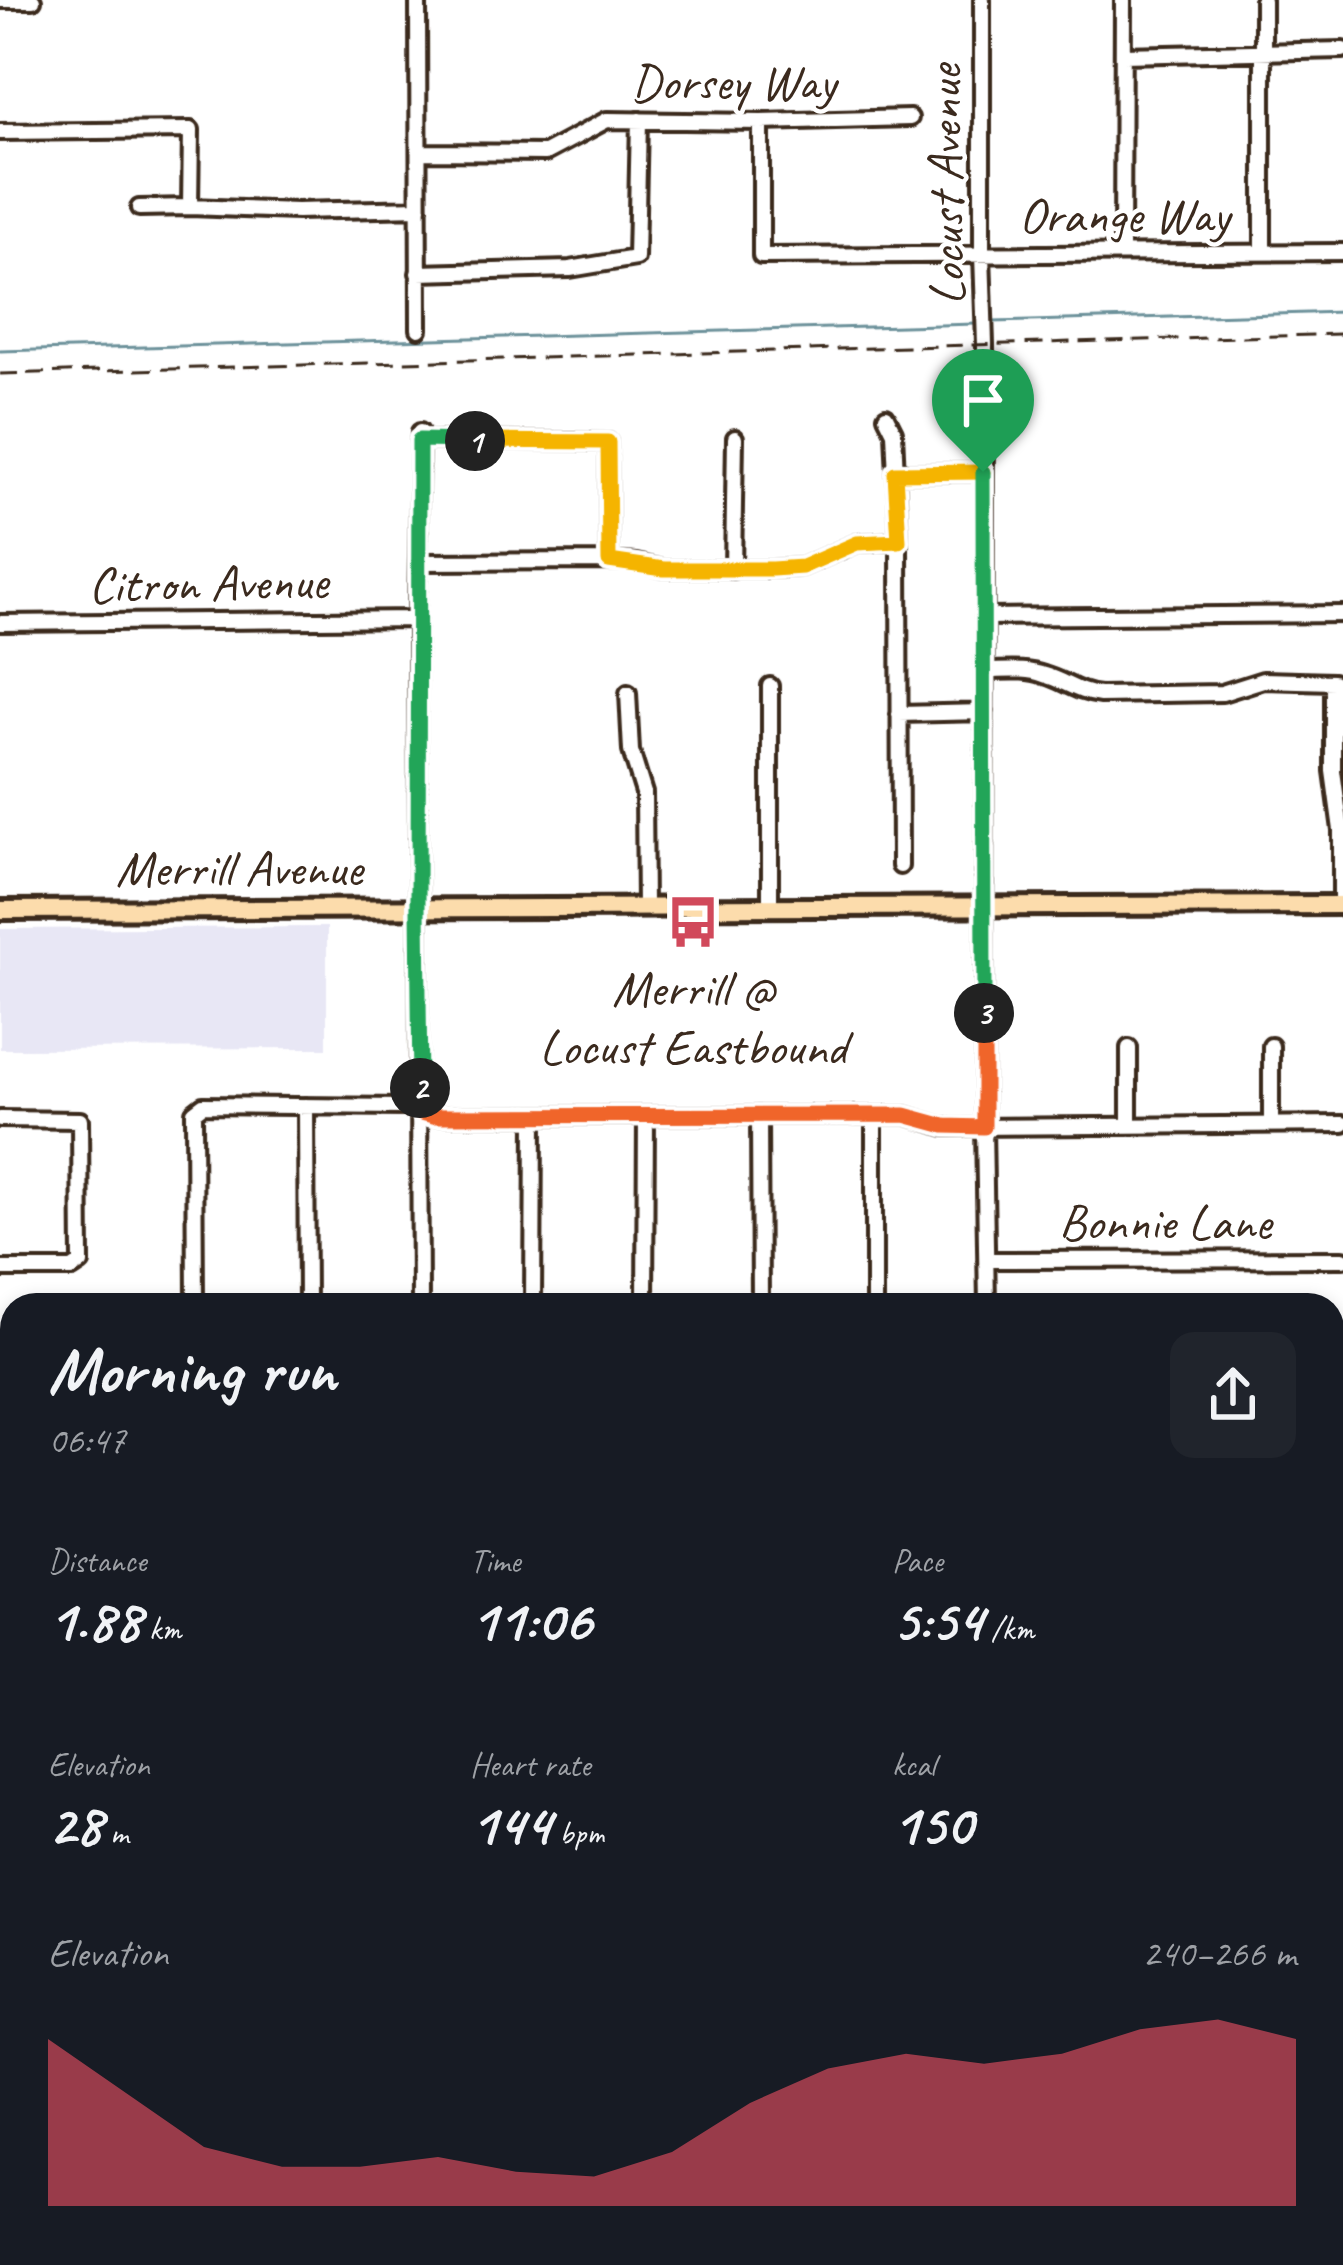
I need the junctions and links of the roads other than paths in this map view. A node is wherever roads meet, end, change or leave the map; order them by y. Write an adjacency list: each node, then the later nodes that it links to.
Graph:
1 (0, 0): 2 (street)
2 (33, 0)
3 (418, 0): 14 (street)
4 (982, 0): 21 (street, Locust Avenue)
5 (1123, 0): 9 (street)
6 (1263, 0): 7 (street)
7 (1263, 50): 8 (street); 9 (street); 20 (street)
8 (1343, 50)
9 (1124, 55): 19 (street)
10 (910, 118): 12 (street, Dorsey Way)
11 (639, 120): 12 (street, Dorsey Way); 14 (street, Dorsey Way); 22 (street)
12 (761, 122): 21 (street, Orange Way)
13 (0, 132): 15 (street)
14 (420, 152): 17 (street)
15 (190, 207): 16 (street); 17 (street)
16 (139, 208)
17 (419, 208): 22 (street)
18 (1343, 251): 20 (street, Orange Way)
19 (1122, 252): 20 (street, Orange Way); 21 (street, Orange Way)
20 (1263, 252)
21 (982, 254): 26 (street, Locust Avenue)
22 (418, 273): 23 (street)
23 (419, 329)
24 (886, 416): 27 (street)
25 (735, 437): 31 (street)
26 (983, 472): 27 (street); 33 (street, Locust Avenue)
27 (895, 473): 28 (street)
28 (899, 541): 31 (street); 40 (street)
29 (609, 561): 30 (street); 30 (street); 31 (street)
30 (418, 562): 34 (street)
31 (733, 571)
32 (1343, 614): 33 (street)
33 (984, 616): 36 (street, Locust Avenue)
34 (418, 619): 35 (street, Citron Avenue); 45 (street)
35 (0, 623)
36 (985, 671): 39 (street, Locust Avenue); 42 (street)
37 (770, 686): 43 (street)
38 (628, 693): 46 (street)
39 (985, 712): 40 (street); 44 (street, Locust Avenue)
40 (899, 713): 41 (street)
41 (900, 866)
42 (1342, 905): 44 (main road, Merrill Avenue)
43 (770, 906): 44 (main road, Merrill Avenue); 46 (main road, Merrill Avenue)
44 (984, 906): 60 (street, Locust Avenue)
45 (418, 908): 46 (main road, Merrill Avenue); 47 (main road, Merrill Avenue); 51 (street)
46 (645, 908)
47 (0, 910)
48 (1271, 1046): 57 (street)
49 (1129, 1048): 59 (street)
50 (306, 1106): 51 (street); 64 (street); 65 (street)
51 (421, 1113): 54 (street); 66 (street)
52 (874, 1114): 53 (street); 60 (street); 70 (street)
53 (759, 1115): 55 (street); 69 (street)
54 (534, 1116): 55 (street); 67 (street)
55 (646, 1116): 68 (street)
56 (0, 1119): 63 (street)
57 (1271, 1124): 58 (street); 59 (street)
58 (1343, 1124)
59 (1129, 1126): 60 (street)
60 (984, 1127): 62 (street, Locust Avenue)
61 (1343, 1259): 62 (street, Bonnie Lane)
62 (987, 1260): 71 (street, Locust Avenue)
63 (0, 1269)
64 (194, 1293)
65 (307, 1293)
66 (420, 1293)
67 (533, 1293)
68 (646, 1293)
69 (760, 1293)
70 (874, 1293)
71 (987, 1293)

